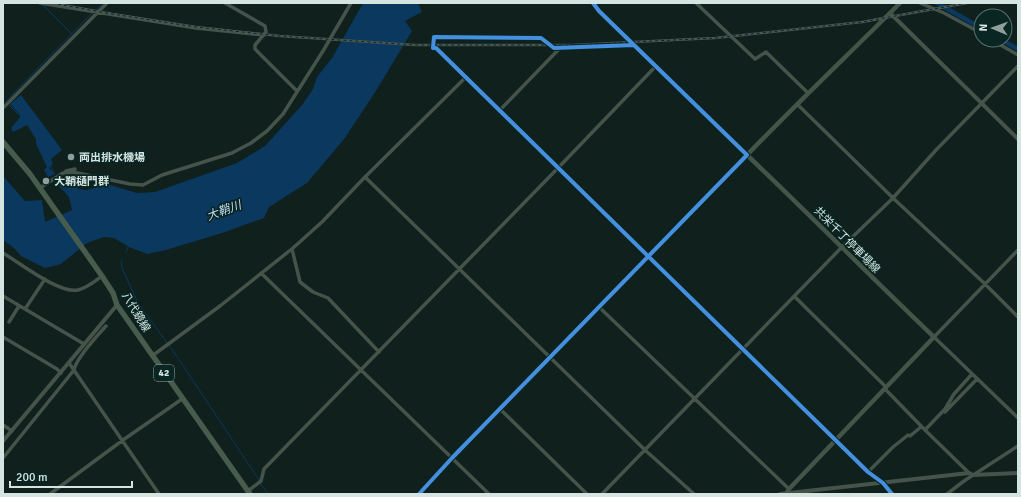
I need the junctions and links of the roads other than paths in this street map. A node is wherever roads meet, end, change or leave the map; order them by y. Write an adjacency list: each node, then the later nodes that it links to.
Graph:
1 (40, 3): 9 (street)
2 (107, 3): 10 (street)
3 (224, 3): 13 (street)
4 (351, 3): 21 (street)
5 (593, 3): 14 (street)
6 (696, 3): 22 (street)
7 (900, 3): 11 (main road)
8 (920, 3): 12 (street)
9 (45, 4): 10 (street)
10 (95, 12): 13 (street); 25 (street)
11 (890, 13): 22 (main road); 23 (street)
12 (973, 29)
13 (264, 35): 21 (street)
14 (634, 45): 15 (street); 18 (street)
15 (561, 47): 20 (street); 26 (street)
16 (1006, 48): 17 (street)
17 (1018, 55)
18 (656, 66): 29 (street); 30 (street)
19 (1018, 66): 23 (street)
20 (466, 77): 26 (street); 33 (street)
21 (297, 91): 32 (street)
22 (808, 93): 24 (main road)
23 (982, 103): 27 (street); 35 (street)
24 (797, 104): 29 (main road); 35 (street)
25 (3, 108)
26 (500, 110): 30 (street)
27 (1018, 139)
28 (3, 142): 34 (main road, 八代鏡線 / 42)
29 (747, 155): 36 (main road, 共栄千丁停車場線); 40 (street)
30 (558, 168): 40 (street); 41 (street)
31 (76, 169): 32 (street)
32 (64, 173): 34 (street)
33 (365, 177): 37 (street); 41 (street)
34 (40, 188): 43 (main road, 八代鏡線 / 42)
35 (893, 198): 36 (street); 45 (street)
36 (841, 248): 47 (street); 58 (main road, 共栄千丁停車場線)
37 (292, 249): 42 (street); 63 (street)
38 (1018, 250): 45 (street)
39 (3, 253): 44 (street)
40 (648, 256): 50 (street); 61 (street)
41 (460, 269): 63 (street); 65 (street)
42 (261, 272): 64 (street); 68 (street)
43 (102, 276): 44 (street); 48 (main road, 八代鏡線 / 42)
44 (45, 279): 51 (street)
45 (985, 284): 52 (street); 58 (street)
46 (3, 296): 49 (street)
47 (794, 296): 61 (street); 72 (street)
48 (117, 305): 55 (street); 64 (main road, 八代鏡線 / 42)
49 (19, 306): 51 (street); 53 (street)
50 (599, 308): 65 (street); 74 (street)
51 (25, 309): 59 (street)
52 (1018, 317)
53 (9, 322)
54 (106, 326): 57 (street)
55 (92, 334): 57 (street); 59 (street)
56 (3, 337): 69 (street)
57 (96, 337): 62 (street)
58 (934, 337): 70 (street); 72 (main road)
59 (84, 344): 60 (street)
60 (81, 348): 62 (street); 66 (street)
61 (743, 349): 74 (street); 81 (street)
62 (85, 352): 67 (street)
63 (379, 352): 68 (street)
64 (152, 356): 73 (main road, 八代鏡線 / 42)
65 (550, 358): 75 (street); 85 (street)
66 (69, 363): 67 (street); 69 (street)
67 (74, 370): 82 (street); 86 (street)
68 (361, 370): 87 (street); 93 (street)
69 (61, 373): 79 (street)
70 (972, 374): 71 (street); 80 (street)
71 (977, 379): 76 (street); 80 (street)
72 (886, 387): 78 (street); 81 (main road)
73 (182, 400): 82 (street); 93 (main road, 八代鏡線 / 42)
74 (694, 400): 85 (street); 92 (street)
75 (500, 409): 87 (street); 98 (street)
76 (1018, 418)
77 (3, 425): 79 (street)
78 (921, 427): 80 (street); 88 (street)
79 (12, 430): 83 (street)
80 (926, 430): 90 (street)
81 (835, 439): 88 (street); 92 (main road)
82 (123, 440): 94 (street); 95 (street)
83 (3, 442)
84 (1018, 446): 90 (street)
85 (645, 450): 99 (street); 100 (street)
86 (3, 458)
87 (452, 458): 96 (street); 97 (street)
88 (868, 472): 91 (street)
89 (1018, 473): 90 (street)
90 (971, 474): 91 (street); 103 (street)
91 (883, 483): 92 (street); 102 (street)
92 (787, 492): 101 (street)
93 (249, 493)
94 (50, 494)
95 (159, 494)
96 (419, 494)
97 (489, 494)
98 (588, 494)
99 (602, 494)
100 (694, 494)
101 (780, 494)
102 (892, 494)
103 (947, 494)

